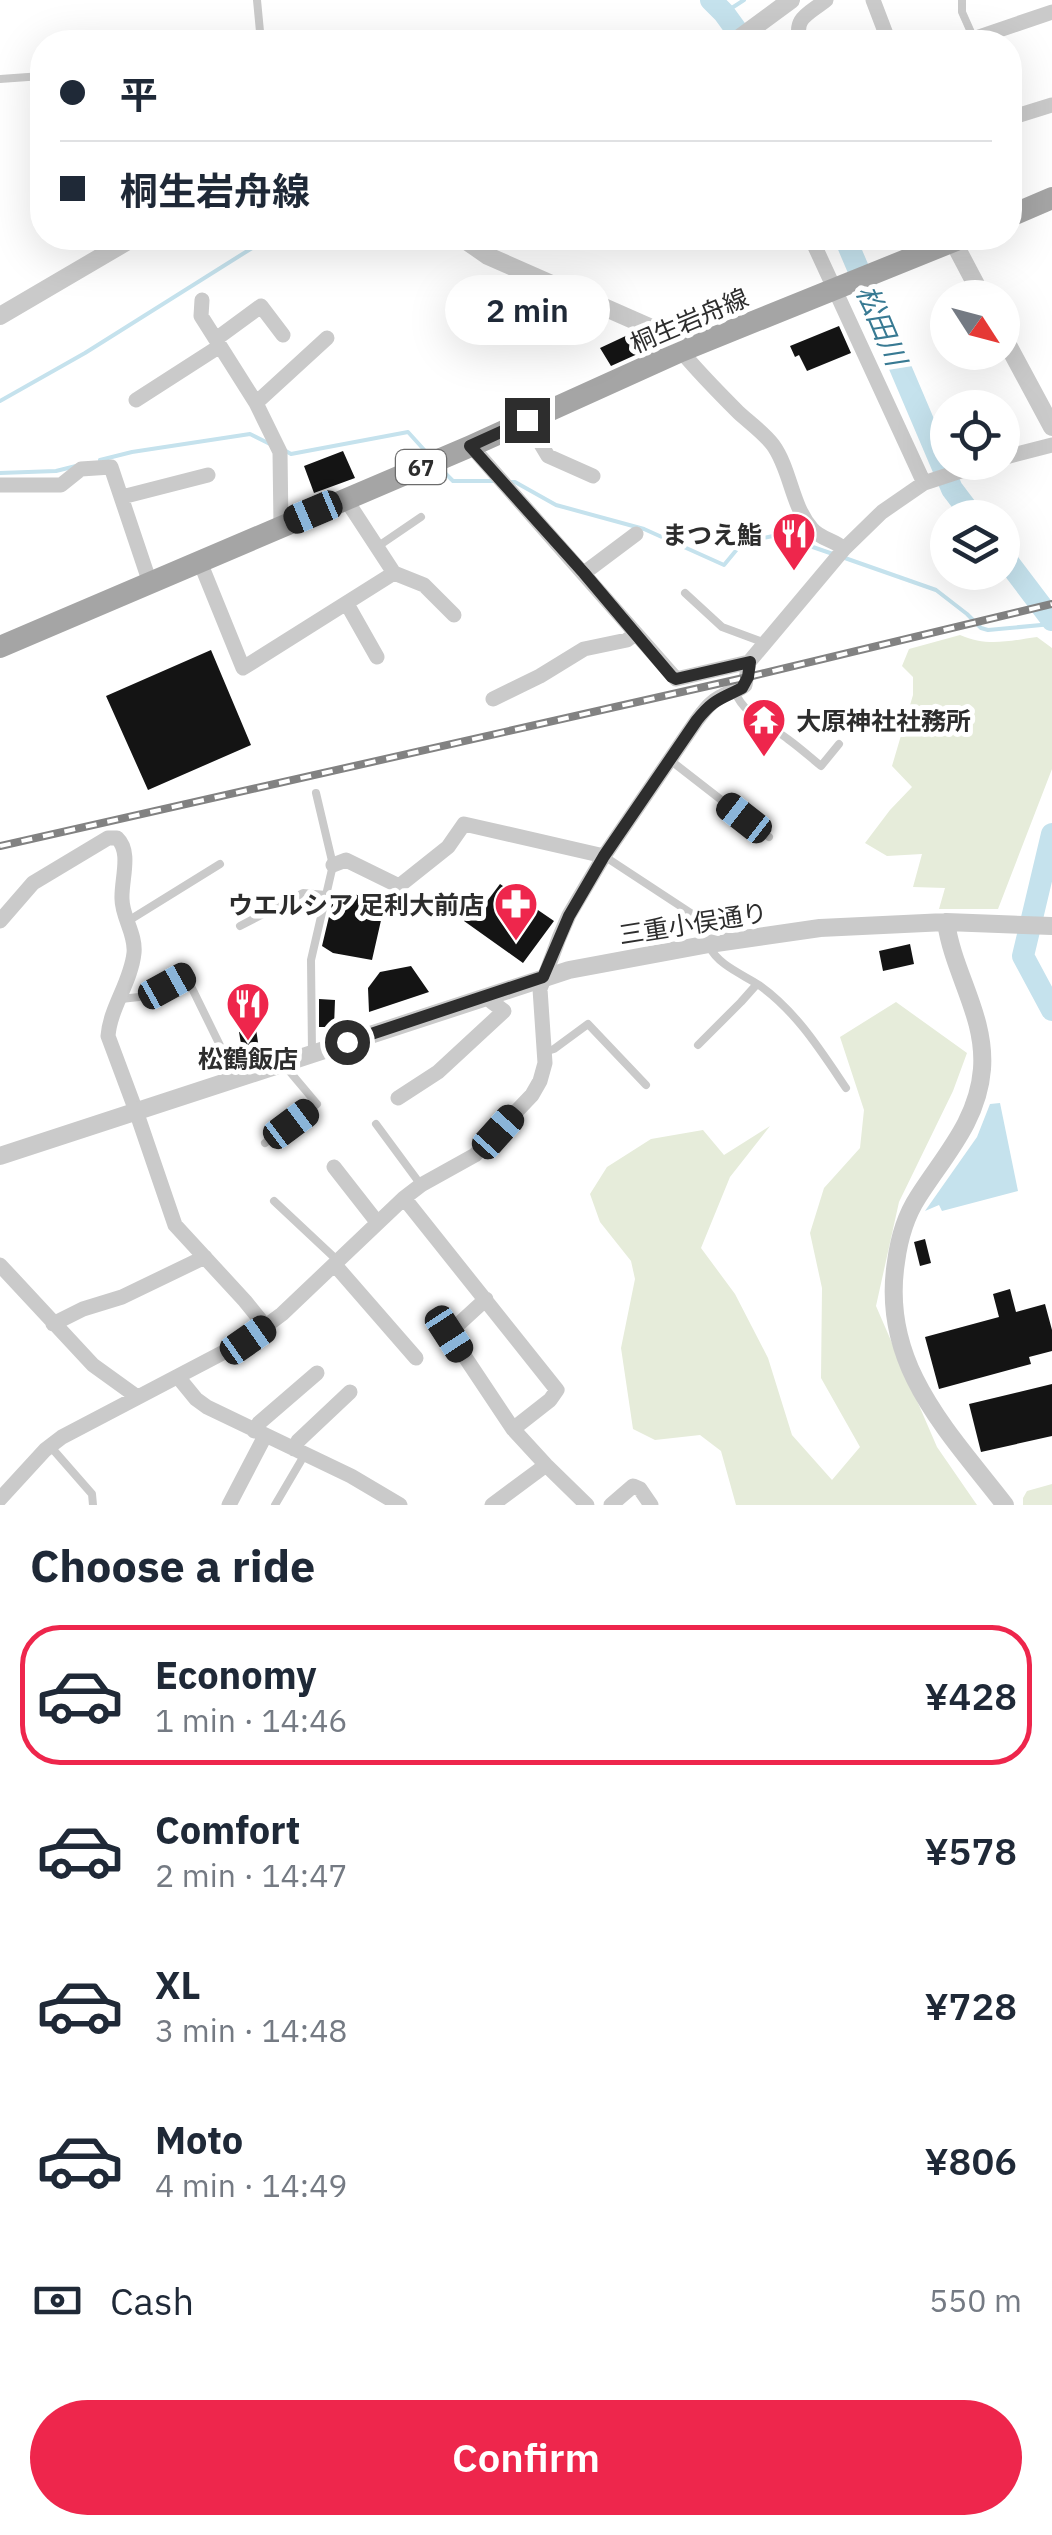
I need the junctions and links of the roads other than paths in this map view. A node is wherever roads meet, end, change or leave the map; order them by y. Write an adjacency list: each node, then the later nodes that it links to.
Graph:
1 (257, 0): 7 (lane)
2 (826, 0): 9 (street)
3 (873, 0): 10 (street)
4 (962, 0): 11 (lane)
5 (781, 3): 8 (street)
6 (1052, 12): 12 (street)
7 (260, 30)
8 (751, 30)
9 (797, 30)
10 (884, 30)
11 (966, 30)
12 (1000, 30)
13 (30, 77): 14 (lane)
14 (0, 79)
15 (1052, 105): 16 (street)
16 (1022, 114)
17 (1052, 198): 18 (main road)
18 (1022, 211)
19 (113, 250): 27 (street)
20 (479, 250): 31 (street)
21 (818, 250): 25 (street)
22 (929, 250): 25 (main road, 桐生岩舟線 / 67)
23 (960, 250): 24 (street)
24 (975, 280)
25 (839, 288): 31 (main road, 桐生岩舟線 / 67); 43 (street)
26 (202, 300): 30 (street)
27 (0, 316)
28 (283, 335): 30 (street)
29 (327, 338): 34 (street)
30 (218, 343): 33 (street); 34 (street)
31 (680, 351): 35 (main road, 桐生岩舟線 / 67); 51 (street)
32 (1020, 367): 36 (street)
33 (136, 400)
34 (256, 403): 48 (street)
35 (527, 420): 38 (main road, 桐生岩舟線 / 67); 41 (street)
36 (1052, 427)
37 (1052, 444): 39 (street)
38 (470, 446): 46 (main road, 桐生岩舟線 / 67); 53 (street)
39 (1020, 453)
40 (208, 475): 45 (street)
41 (593, 476)
42 (933, 480): 43 (street)
43 (927, 482): 51 (street)
44 (0, 484): 45 (street)
45 (122, 497): 55 (street)
46 (345, 498): 48 (main road, 桐生岩舟線 / 67); 50 (street)
47 (421, 517): 50 (lane)
48 (281, 526): 52 (main road, 桐生岩舟線 / 67)
49 (636, 534): 53 (street)
50 (377, 547): 54 (street)
51 (844, 549): 60 (street)
52 (200, 562): 55 (main road, 桐生岩舟線 / 67); 57 (street)
53 (584, 573): 59 (street)
54 (394, 574): 57 (street); 58 (street)
55 (150, 583): 61 (main road, 桐生岩舟線 / 67)
56 (685, 593): 60 (lane)
57 (347, 604): 62 (street)
58 (454, 615)
59 (635, 634): 63 (street); 65 (street)
60 (764, 643): 63 (street)
61 (0, 647)
62 (376, 657)
63 (750, 662): 64 (street)
64 (735, 692): 66 (lane); 67 (street)
65 (493, 699)
66 (840, 744)
67 (670, 760): 69 (lane); 70 (street)
68 (316, 793): 72 (lane)
69 (769, 837)
70 (604, 856): 72 (street); 77 (lane); 81 (street)
71 (220, 864): 75 (lane)
72 (333, 865): 73 (lane)
73 (326, 895): 78 (lane); 87 (lane)
74 (0, 921): 75 (street)
75 (128, 921): 84 (street)
76 (946, 922): 79 (street, 三重小俣通り); 80 (street, 三重小俣通り); 127 (street)
77 (706, 923)
78 (240, 926)
79 (1052, 926)
80 (709, 944): 81 (street, 三重小俣通り); 82 (lane)
81 (543, 977): 83 (street, 三重小俣通り); 86 (street)
82 (757, 984): 85 (lane); 91 (lane)
83 (489, 995): 87 (street, 三重小俣通り); 92 (street)
84 (120, 999): 89 (lane); 93 (street)
85 (698, 1045)
86 (544, 1052): 90 (lane); 98 (street)
87 (312, 1054): 88 (street, 三重小俣通り)
88 (282, 1063): 89 (street, 三重小俣通り); 95 (lane)
89 (236, 1078): 93 (street, 三重小俣通り)
90 (646, 1084)
91 (846, 1088)
92 (398, 1098)
93 (136, 1111): 96 (street, 三重小俣通り); 102 (street)
94 (376, 1124): 98 (lane)
95 (266, 1144)
96 (0, 1156)
97 (334, 1167): 101 (street)
98 (421, 1185): 99 (street)
99 (404, 1198): 101 (street); 105 (street)
100 (274, 1201): 103 (lane)
101 (377, 1222): 103 (street)
102 (205, 1257): 106 (street); 107 (street)
103 (336, 1263): 107 (street); 108 (street)
104 (0, 1265): 106 (street)
105 (486, 1299): 113 (street); 113 (street)
106 (53, 1324): 112 (street)
107 (266, 1327): 110 (street)
108 (416, 1358)
109 (317, 1373): 114 (street)
110 (178, 1377): 112 (street); 114 (street)
111 (350, 1392): 116 (street)
112 (136, 1396): 115 (street)
113 (513, 1429): 117 (street)
114 (260, 1433): 116 (street); 120 (street)
115 (50, 1446): 118 (street); 119 (lane)
116 (300, 1452): 121 (lane); 122 (street)
117 (546, 1465): 123 (street); 124 (street)
118 (3, 1490)
119 (93, 1505)
120 (229, 1505)
121 (274, 1505)
122 (400, 1505)
123 (492, 1505)
124 (587, 1505)
125 (611, 1505): 126 (street)
126 (652, 1505)
127 (1004, 1505)

